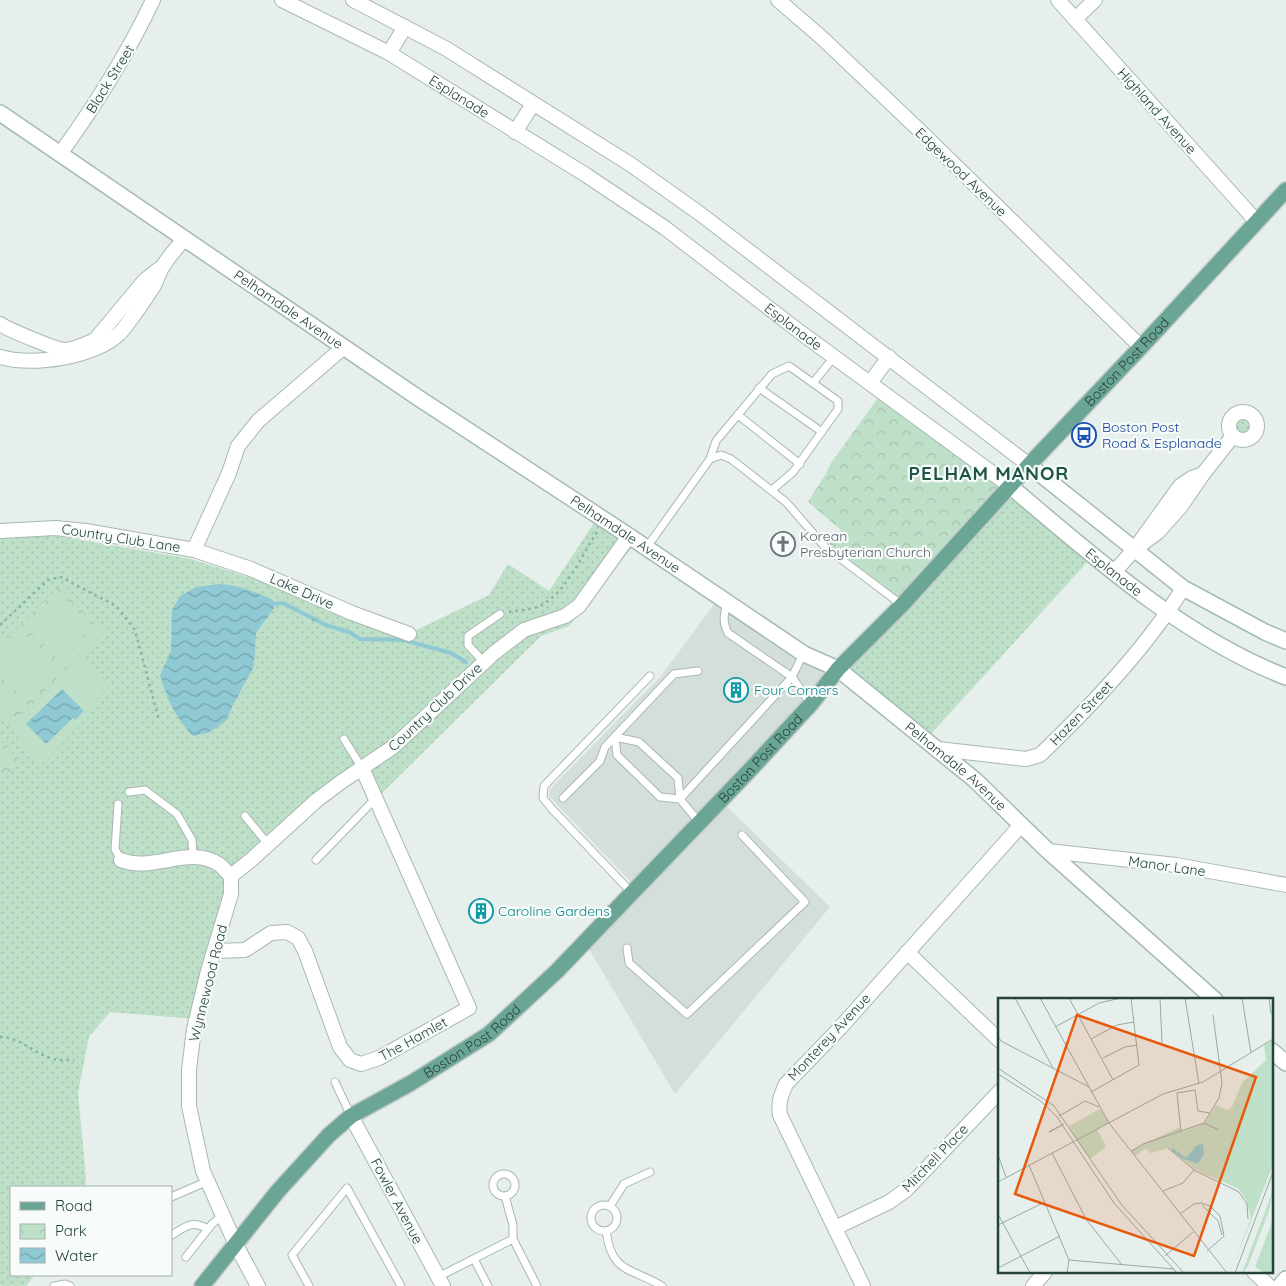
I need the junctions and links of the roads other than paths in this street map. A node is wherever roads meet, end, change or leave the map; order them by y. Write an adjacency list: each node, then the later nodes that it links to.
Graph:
1 (153, 0): 13 (street, Black Street)
2 (282, 0): 9 (street, Esplanade)
3 (353, 0): 8 (street, Esplanade)
4 (778, 0): 19 (street, Edgewood Avenue)
5 (1058, 0): 7 (street, Highland Avenue)
6 (1095, 0): 7 (street)
7 (1076, 19): 15 (street, Highland Avenue)
8 (405, 27): 9 (street); 10 (street, Esplanade)
9 (389, 53): 12 (street, Esplanade)
10 (533, 104): 12 (street); 23 (street, Esplanade)
11 (0, 113): 13 (street, Pelhamdale Avenue)
12 (515, 132): 22 (street, Esplanade)
13 (60, 154): 16 (street, Pelhamdale Avenue)
14 (1286, 190): 15 (main road, Boston Post Road)
15 (1257, 222): 19 (main road, Boston Post Road)
16 (184, 239): 17 (street); 20 (street, Pelhamdale Avenue)
17 (162, 267): 18 (street); 21 (street)
18 (0, 324)
19 (1141, 347): 32 (main road, Boston Post Road)
20 (344, 348): 36 (street, Pelhamdale Avenue); 38 (street, Country Club Lane)
21 (0, 357)
22 (834, 357): 24 (street, Esplanade); 25 (lane)
23 (889, 357): 24 (street); 32 (street, Esplanade)
24 (870, 383): 33 (street, Esplanade)
25 (813, 384): 26 (lane); 28 (lane)
26 (760, 388): 27 (lane); 28 (lane)
27 (738, 415): 30 (lane); 31 (lane)
28 (822, 432): 31 (lane)
29 (1233, 436): 39 (street)
30 (710, 459): 34 (lane); 37 (lane)
31 (800, 464): 34 (lane)
32 (1029, 465): 33 (main road, Boston Post Road); 39 (street, Esplanade)
33 (1010, 486): 40 (street, Esplanade); 43 (main road, Boston Post Road)
34 (772, 490): 43 (lane)
35 (0, 531): 38 (street, Country Club Lane)
36 (629, 536): 37 (street, Pelhamdale Avenue); 49 (street, Country Club Drive)
37 (646, 548): 42 (street, Pelhamdale Avenue)
38 (194, 550): 46 (street, Lake Drive)
39 (1134, 550): 40 (street); 41 (street, Esplanade)
40 (1114, 572): 44 (street, Esplanade)
41 (1183, 588): 44 (street, Hazen Street); 47 (street, Esplanade)
42 (728, 603): 48 (street, Pelhamdale Avenue); 54 (lane)
43 (902, 605): 50 (main road, Boston Post Road)
44 (1168, 613): 53 (street, Esplanade); 58 (street, Hazen Street)
45 (500, 614): 49 (lane)
46 (409, 634)
47 (1286, 641)
48 (804, 654): 50 (street, Pelhamdale Avenue); 54 (lane)
49 (484, 662): 59 (street, Country Club Drive)
50 (838, 670): 55 (main road, Boston Post Road); 58 (street, Pelhamdale Avenue)
51 (698, 671): 56 (lane)
52 (650, 676): 76 (lane)
53 (1286, 677)
54 (792, 678): 55 (lane); 63 (lane)
55 (810, 704): 66 (main road, Boston Post Road)
56 (615, 737): 62 (lane); 63 (lane); 63 (lane)
57 (344, 740): 59 (lane)
58 (938, 749): 67 (street, Pelhamdale Avenue)
59 (362, 768): 61 (street, The Hamlet); 69 (street, Country Club Drive)
60 (129, 792): 71 (lane)
61 (376, 798): 73 (lane); 78 (street, The Hamlet)
62 (563, 798)
63 (680, 799): 66 (lane)
64 (118, 804): 72 (lane)
65 (245, 816): 69 (lane)
66 (699, 822): 76 (main road, Boston Post Road)
67 (1021, 825): 70 (street, Pelhamdale Avenue); 79 (street, Monterey Avenue)
68 (742, 835): 77 (lane)
69 (268, 844): 74 (street, Country Club Drive)
70 (1048, 851): 75 (street, Manor Lane); 80 (street, Pelhamdale Avenue)
71 (193, 856): 72 (street); 74 (street)
72 (120, 860)
73 (316, 860)
74 (231, 876): 78 (street, Wynnewood Road)
75 (1286, 885)
76 (632, 893): 86 (main road, Boston Post Road)
77 (627, 948)
78 (215, 951): 88 (street, Wynnewood Road)
79 (907, 952): 81 (street); 93 (street, Monterey Avenue)
80 (1214, 998)
81 (998, 1040)
82 (1274, 1053): 83 (street)
83 (1286, 1063)
84 (335, 1082): 86 (lane)
85 (998, 1093): 93 (street, Mitchell Place)
86 (351, 1116): 98 (main road, Boston Post Road); 104 (street, Fowler Avenue)
87 (650, 1172): 91 (lane)
88 (208, 1181): 90 (lane); 92 (street, Wynnewood Road)
89 (505, 1196): 97 (lane)
90 (172, 1197)
91 (610, 1206): 95 (lane); 95 (lane)
92 (223, 1214): 94 (lane); 98 (street, Wynnewood Road)
93 (835, 1228): 114 (street, Monterey Avenue)
94 (208, 1230): 96 (lane); 99 (lane)
95 (606, 1231): 113 (lane)
96 (172, 1235)
97 (514, 1240): 100 (lane); 112 (lane)
98 (236, 1245): 107 (main road, Boston Post Road); 108 (street, Wynnewood Road)
99 (186, 1256)
100 (474, 1259): 104 (lane); 111 (lane)
101 (1043, 1274): 115 (street)
102 (1256, 1274): 116 (street)
103 (1286, 1280): 117 (street)
104 (440, 1281)
105 (54, 1286): 106 (lane)
106 (70, 1286)
107 (202, 1286)
108 (258, 1286)
109 (309, 1286): 110 (lane)
110 (401, 1286)
111 (488, 1286)
112 (537, 1286)
113 (662, 1286)
114 (863, 1286)
115 (1033, 1286)
116 (1269, 1286)
117 (1280, 1286)

